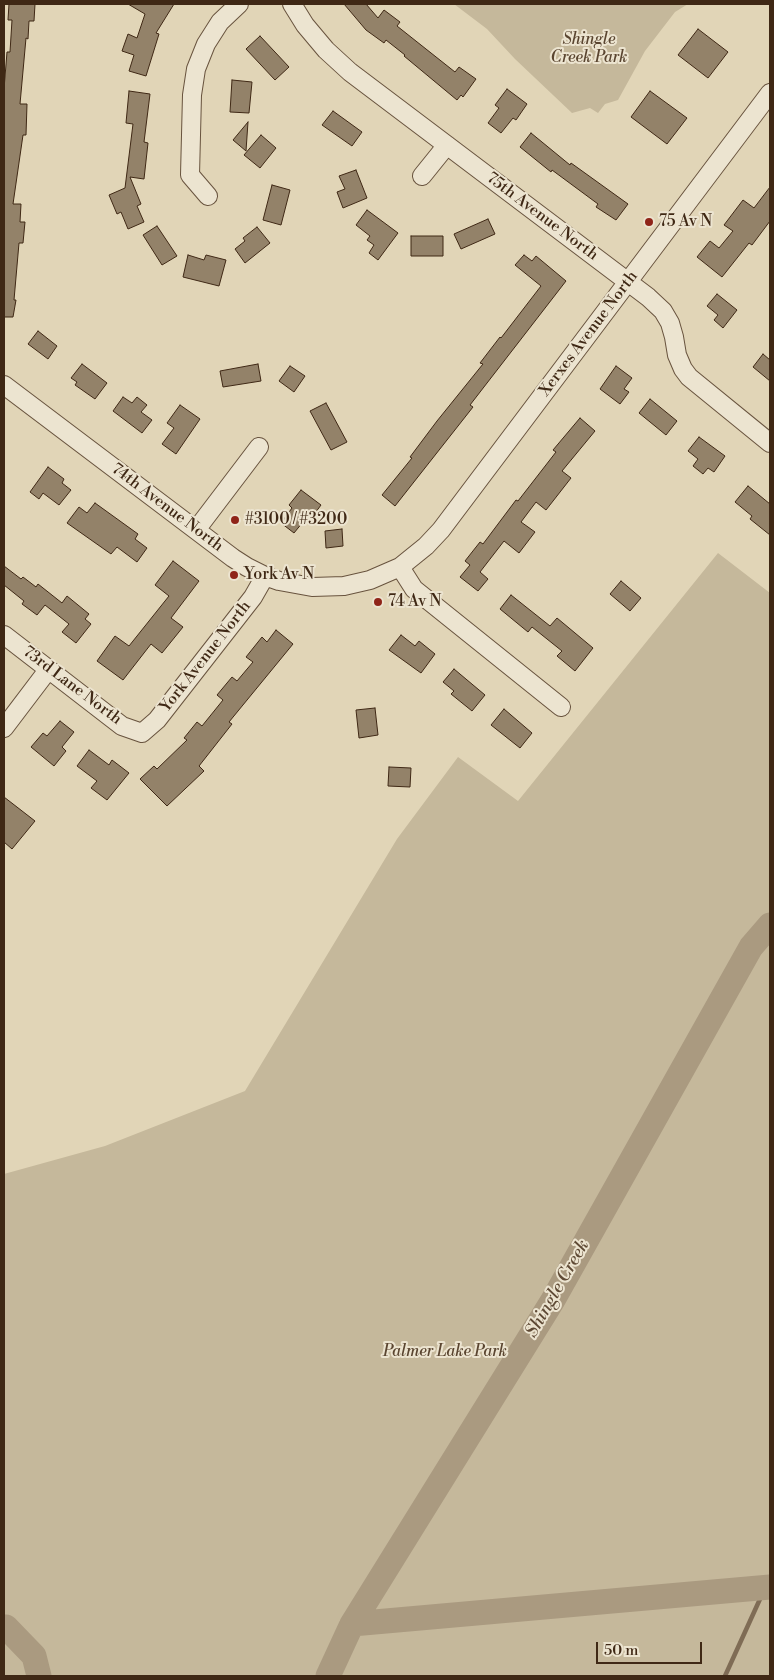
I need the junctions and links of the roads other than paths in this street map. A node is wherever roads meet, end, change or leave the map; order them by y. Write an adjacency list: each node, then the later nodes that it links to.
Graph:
1 (239, 4): 6 (street)
2 (292, 4): 4 (street, 75th Avenue North)
3 (770, 93): 7 (street, Xerxes Avenue North)
4 (447, 145): 5 (street); 7 (street, 75th Avenue North)
5 (422, 176)
6 (208, 196)
7 (628, 282): 9 (street, 75th Avenue North); 12 (street, Xerxes Avenue North)
8 (4, 385): 11 (street, 74th Avenue North)
9 (770, 443)
10 (259, 447): 11 (street)
11 (196, 530): 13 (street, 74th Avenue North)
12 (400, 567): 13 (street, 74th Avenue North); 16 (street)
13 (265, 576): 18 (street, York Avenue North)
14 (4, 635): 15 (street, 73rd Lane North)
15 (48, 670): 17 (street); 18 (street, 73rd Lane North)
16 (561, 707)
17 (4, 728)
18 (142, 733)

